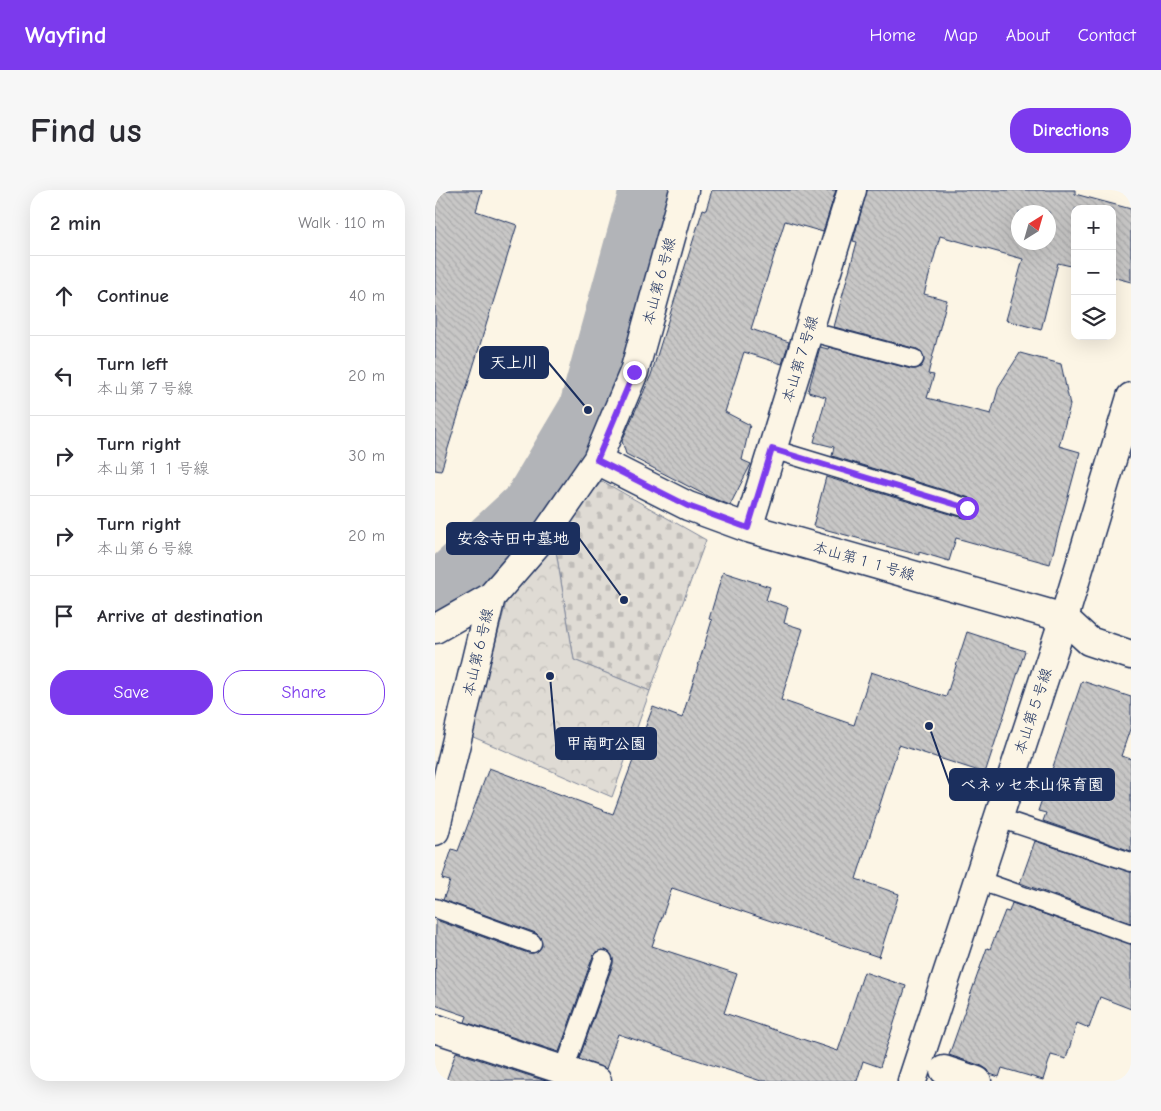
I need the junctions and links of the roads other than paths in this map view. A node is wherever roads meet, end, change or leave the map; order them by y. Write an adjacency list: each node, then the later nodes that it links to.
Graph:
1 (684, 190): 7 (street, 本山第６号線)
2 (852, 190): 3 (street, 本山第７号線)
3 (808, 331): 4 (lane); 6 (street, 本山第７号線)
4 (914, 359)
5 (1131, 397): 11 (street, 本山第５号線)
6 (772, 449): 8 (lane); 9 (street, 本山第７号線)
7 (597, 460): 9 (street, 本山第１１号線); 10 (street, 本山第６号線)
8 (967, 508)
9 (748, 528): 11 (street, 本山第１１号線)
10 (491, 597): 12 (street); 15 (street, 本山第６号線)
11 (1064, 618): 13 (street, 本山第１１号線); 14 (street, 本山第５号線)
12 (435, 629)
13 (1131, 655)
14 (999, 818): 16 (lane); 17 (street, 本山第５号線)
15 (435, 831)
16 (1131, 862)
17 (978, 880): 19 (lane); 26 (street, 本山第５号線)
18 (435, 908): 20 (lane)
19 (1131, 934)
20 (533, 944)
21 (603, 960): 23 (lane)
22 (436, 1029): 23 (street)
23 (564, 1070): 25 (street)
24 (944, 1070): 27 (street)
25 (597, 1081)
26 (912, 1081)
27 (977, 1081)

